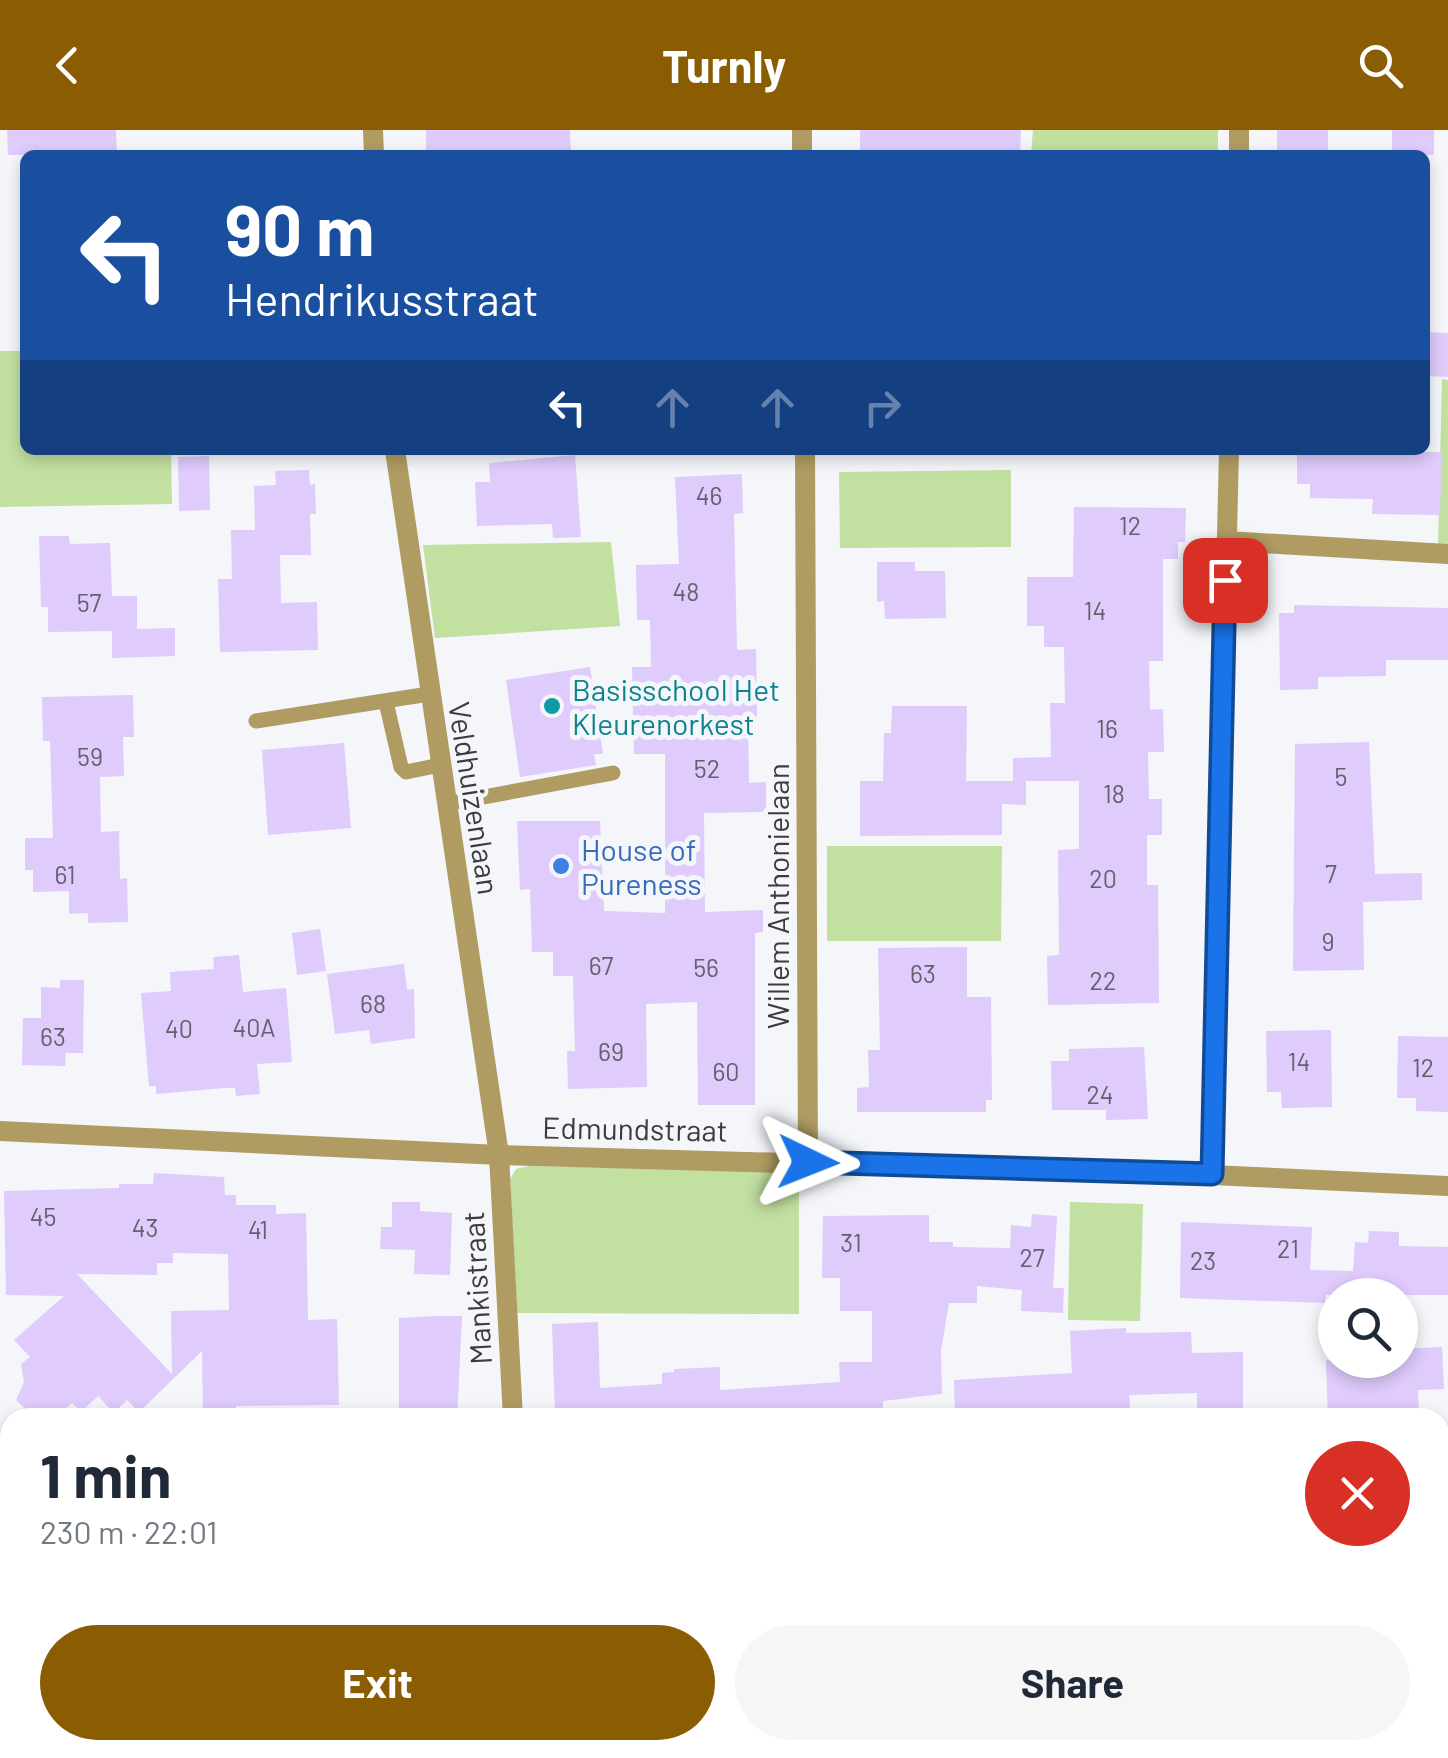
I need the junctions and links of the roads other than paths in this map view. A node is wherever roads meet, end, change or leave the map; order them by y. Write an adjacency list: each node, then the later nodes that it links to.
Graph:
1 (396, 455): 6 (street, Veldhuizenlaan)
2 (804, 455): 14 (street, Willem Anthonielaan)
3 (1229, 455): 4 (street)
4 (1226, 541): 5 (street); 15 (street)
5 (1448, 554)
6 (430, 694): 7 (lane); 9 (street, Veldhuizenlaan)
7 (386, 702): 8 (lane); 9 (lane)
8 (256, 721)
9 (440, 765): 11 (street, Veldhuizenlaan)
10 (613, 773): 11 (lane)
11 (446, 804): 13 (street, Veldhuizenlaan)
12 (0, 1131): 13 (street, Edmundstraat)
13 (498, 1155): 14 (street, Edmundstraat); 17 (street, Mankistraat)
14 (808, 1162): 15 (street, Edmundstraat)
15 (1212, 1174): 16 (street, Edmundstraat)
16 (1448, 1186)
17 (512, 1408)

